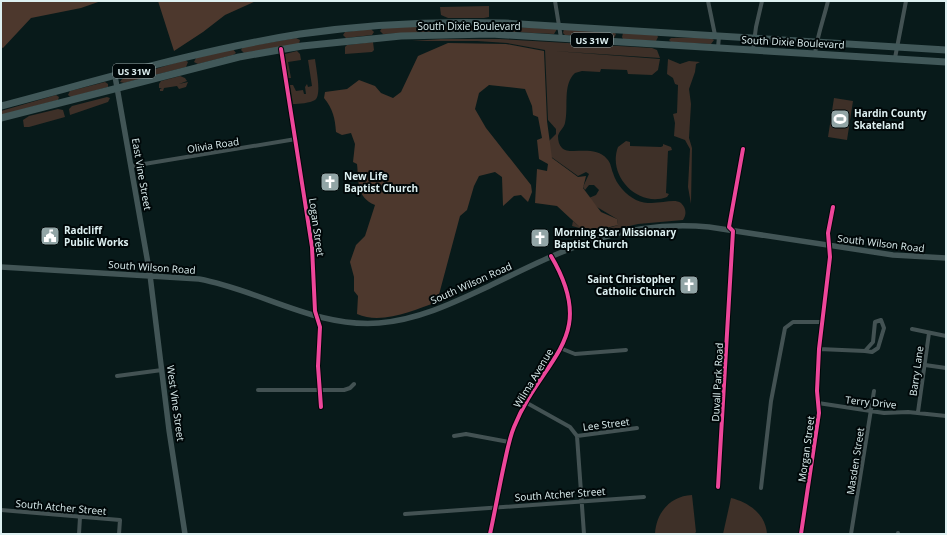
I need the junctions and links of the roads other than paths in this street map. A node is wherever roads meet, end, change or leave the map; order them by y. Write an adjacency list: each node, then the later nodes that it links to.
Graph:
1 (556, 1): 6 (street)
2 (708, 1): 7 (street)
3 (762, 1): 9 (street)
4 (828, 1): 10 (street)
5 (906, 1): 11 (street)
6 (560, 26): 7 (highway, South Dixie Boulevard / US 31W); 8 (street); 19 (highway, South Dixie Boulevard / US 31W)
7 (717, 36): 9 (highway, South Dixie Boulevard / US 31W); 12 (street)
8 (561, 38): 12 (highway, South Dixie Boulevard / US 31W); 13 (highway, South Dixie Boulevard / US 31W)
9 (754, 38): 10 (highway, South Dixie Boulevard / US 31W); 14 (street)
10 (817, 42): 11 (highway, South Dixie Boulevard / US 31W); 16 (street)
11 (897, 47): 15 (highway, South Dixie Boulevard / US 31W); 17 (street)
12 (718, 48): 14 (highway, South Dixie Boulevard / US 31W)
13 (281, 49): 20 (highway, South Dixie Boulevard / US 31W); 23 (street, Logan Street)
14 (753, 50): 16 (highway, South Dixie Boulevard / US 31W)
15 (946, 50)
16 (816, 54): 17 (highway, South Dixie Boulevard / US 31W)
17 (894, 58): 18 (highway, South Dixie Boulevard / US 31W)
18 (946, 62)
19 (115, 76): 20 (main road, East Vine Street); 21 (highway, South Dixie Boulevard / US 31W)
20 (117, 88): 22 (highway, South Dixie Boulevard / US 31W); 25 (main road, East Vine Street)
21 (1, 106)
22 (1, 118)
23 (296, 139): 25 (street, Olivia Road); 33 (street, Logan Street)
24 (743, 149): 27 (street, Duvall Park Road)
25 (132, 166): 32 (main road, East Vine Street)
26 (833, 207): 28 (street, Morgan Street)
27 (733, 231): 28 (main road, South Wilson Road); 29 (main road, South Wilson Road); 60 (street, Duvall Park Road)
28 (829, 246): 30 (main road, South Wilson Road); 34 (street, Morgan Street)
29 (551, 256): 33 (main road, South Wilson Road); 38 (street, Wilma Avenue)
30 (946, 258)
31 (1, 267): 32 (main road, South Wilson Road)
32 (150, 275): 33 (main road, South Wilson Road); 44 (main road, West Vine Street)
33 (317, 317): 48 (street, Logan Street)
34 (821, 322): 39 (street, Morgan Street); 61 (street)
35 (912, 329): 36 (street)
36 (929, 333): 37 (street); 42 (street, Barry Lane)
37 (946, 336)
38 (560, 348): 40 (street); 50 (street, Wilma Avenue)
39 (819, 349): 41 (street); 51 (street, Morgan Street)
40 (626, 350)
41 (866, 351): 41 (street)
42 (925, 365): 43 (street); 54 (street, Barry Lane)
43 (946, 368)
44 (162, 370): 45 (street); 70 (main road, West Vine Street)
45 (117, 376)
46 (354, 384): 48 (street)
47 (258, 390): 48 (street)
48 (319, 390): 52 (street, Logan Street)
49 (874, 391): 53 (street, Masden Street)
50 (527, 403): 58 (street); 59 (street, Wilma Avenue)
51 (818, 403): 53 (street, Terry Drive); 73 (street, Morgan Street)
52 (321, 407)
53 (871, 411): 54 (street, Terry Drive); 74 (street, Masden Street)
54 (918, 412): 55 (street, Terry Drive)
55 (946, 416)
56 (637, 428): 58 (street, Lee Street)
57 (454, 436): 59 (street)
58 (576, 436): 63 (street)
59 (509, 442): 64 (street, Wilma Avenue)
60 (718, 487)
61 (761, 488)
62 (644, 497): 63 (street, South Atcher Street)
63 (580, 500): 64 (street, South Atcher Street); 72 (street)
64 (495, 507): 66 (street, South Atcher Street); 71 (street, Wilma Avenue)
65 (1, 510): 67 (street, South Atcher Street)
66 (405, 514)
67 (80, 517): 68 (street); 69 (street, South Atcher Street)
68 (79, 534)
69 (119, 534)
70 (184, 534)
71 (490, 534)
72 (584, 534)
73 (801, 534)
74 (851, 534)

